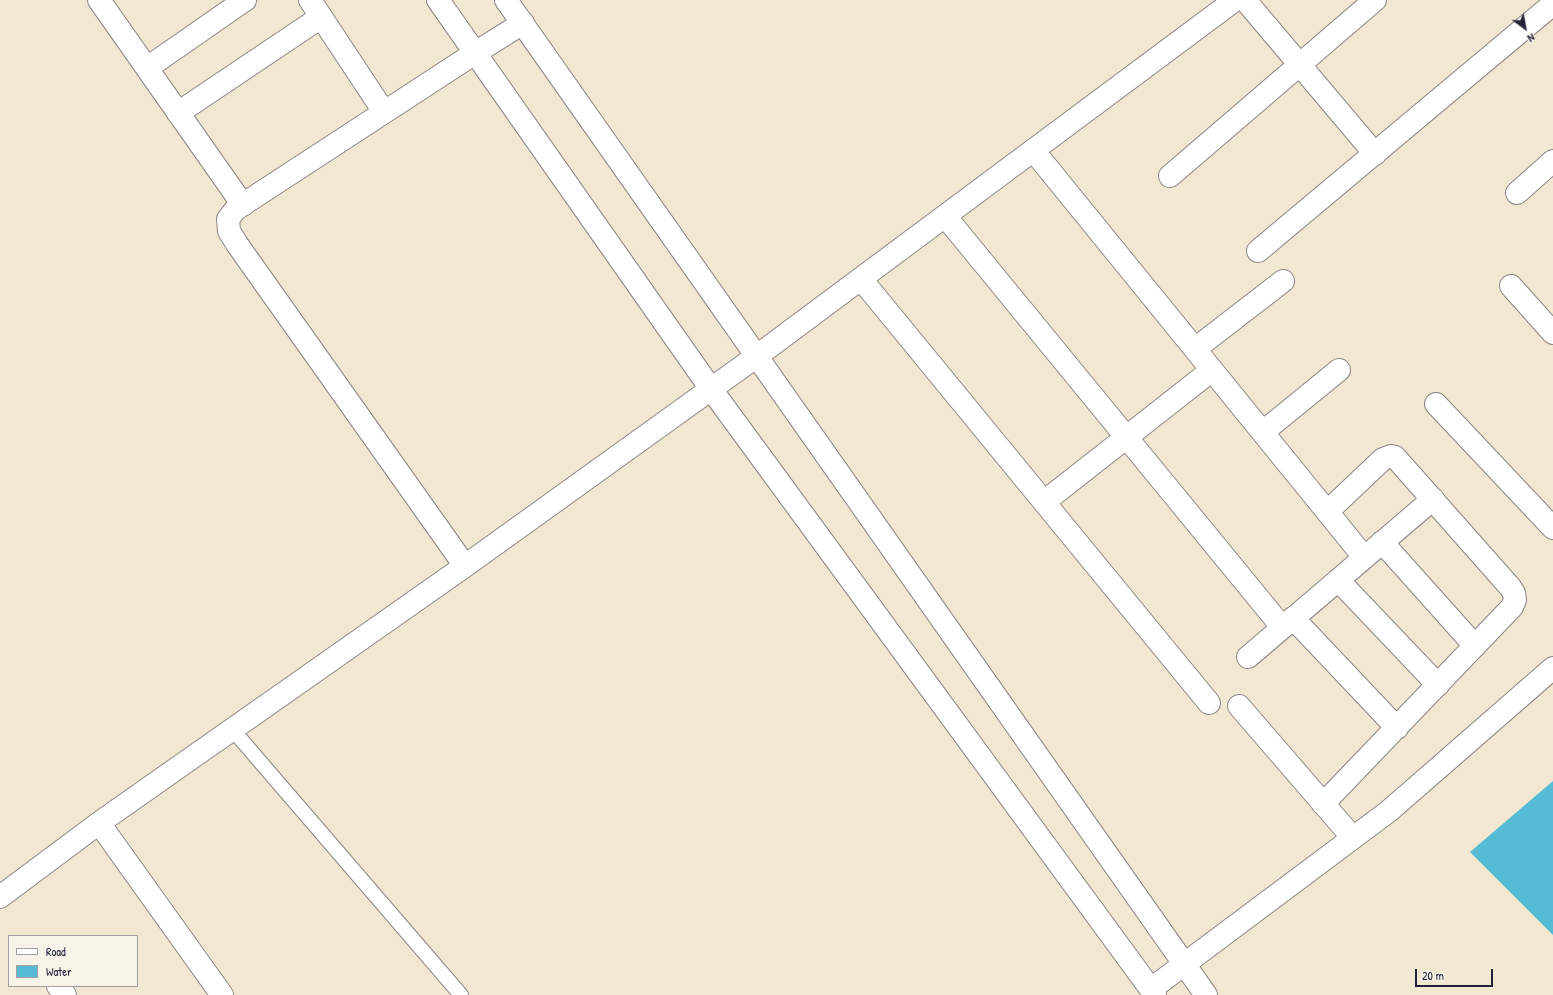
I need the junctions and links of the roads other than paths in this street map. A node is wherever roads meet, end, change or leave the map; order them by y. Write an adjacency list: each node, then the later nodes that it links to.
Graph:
1 (99, 0): 13 (street)
2 (245, 0): 13 (street)
3 (438, 0): 11 (street)
4 (506, 0): 10 (street)
5 (1235, 0): 16 (street)
6 (1245, 0): 12 (street)
7 (1375, 0): 12 (street)
8 (1553, 4): 17 (street)
9 (316, 8): 14 (street); 15 (street)
10 (523, 23): 11 (street); 29 (street)
11 (475, 52): 14 (street); 32 (street)
12 (1300, 65): 17 (street); 19 (street)
13 (147, 68): 15 (street)
14 (384, 112): 21 (street)
15 (178, 113): 21 (street)
16 (1034, 150): 22 (street); 28 (street)
17 (1375, 154): 23 (street)
18 (1553, 161): 20 (street)
19 (1170, 176)
20 (1517, 193)
21 (243, 205): 42 (street)
22 (945, 216): 24 (street); 35 (street)
23 (1258, 251)
24 (861, 279): 29 (street); 37 (street)
25 (1283, 281): 28 (street)
26 (1511, 286): 27 (street)
27 (1553, 333)
28 (1195, 349): 30 (street)
29 (757, 356): 32 (street); 57 (street)
30 (1212, 370): 34 (street); 35 (street)
31 (1339, 370): 34 (street)
32 (711, 388): 42 (street); 59 (street)
33 (1436, 404): 39 (street)
34 (1263, 432): 38 (street)
35 (1128, 437): 37 (street); 44 (street)
36 (1433, 499): 38 (street); 40 (street); 45 (street)
37 (1044, 502): 49 (street)
38 (1328, 511): 41 (street)
39 (1553, 528)
40 (1382, 542): 41 (street); 45 (street)
41 (1364, 557): 43 (street)
42 (465, 566): 52 (street)
43 (1338, 580): 44 (street); 48 (street)
44 (1288, 622): 46 (street); 51 (street)
45 (1475, 646): 48 (street)
46 (1248, 657)
47 (1553, 668): 55 (street)
48 (1438, 685): 51 (street)
49 (1209, 703)
50 (1239, 706): 53 (street)
51 (1397, 728): 53 (street)
52 (232, 729): 54 (street); 62 (lane)
53 (1323, 804): 55 (street)
54 (99, 823): 56 (street); 61 (street)
55 (1353, 838): 57 (street)
56 (0, 897)
57 (1184, 965): 59 (street); 63 (street)
58 (59, 987): 60 (street)
59 (1153, 992)
60 (65, 995)
61 (222, 995)
62 (460, 995)
63 (1206, 995)

